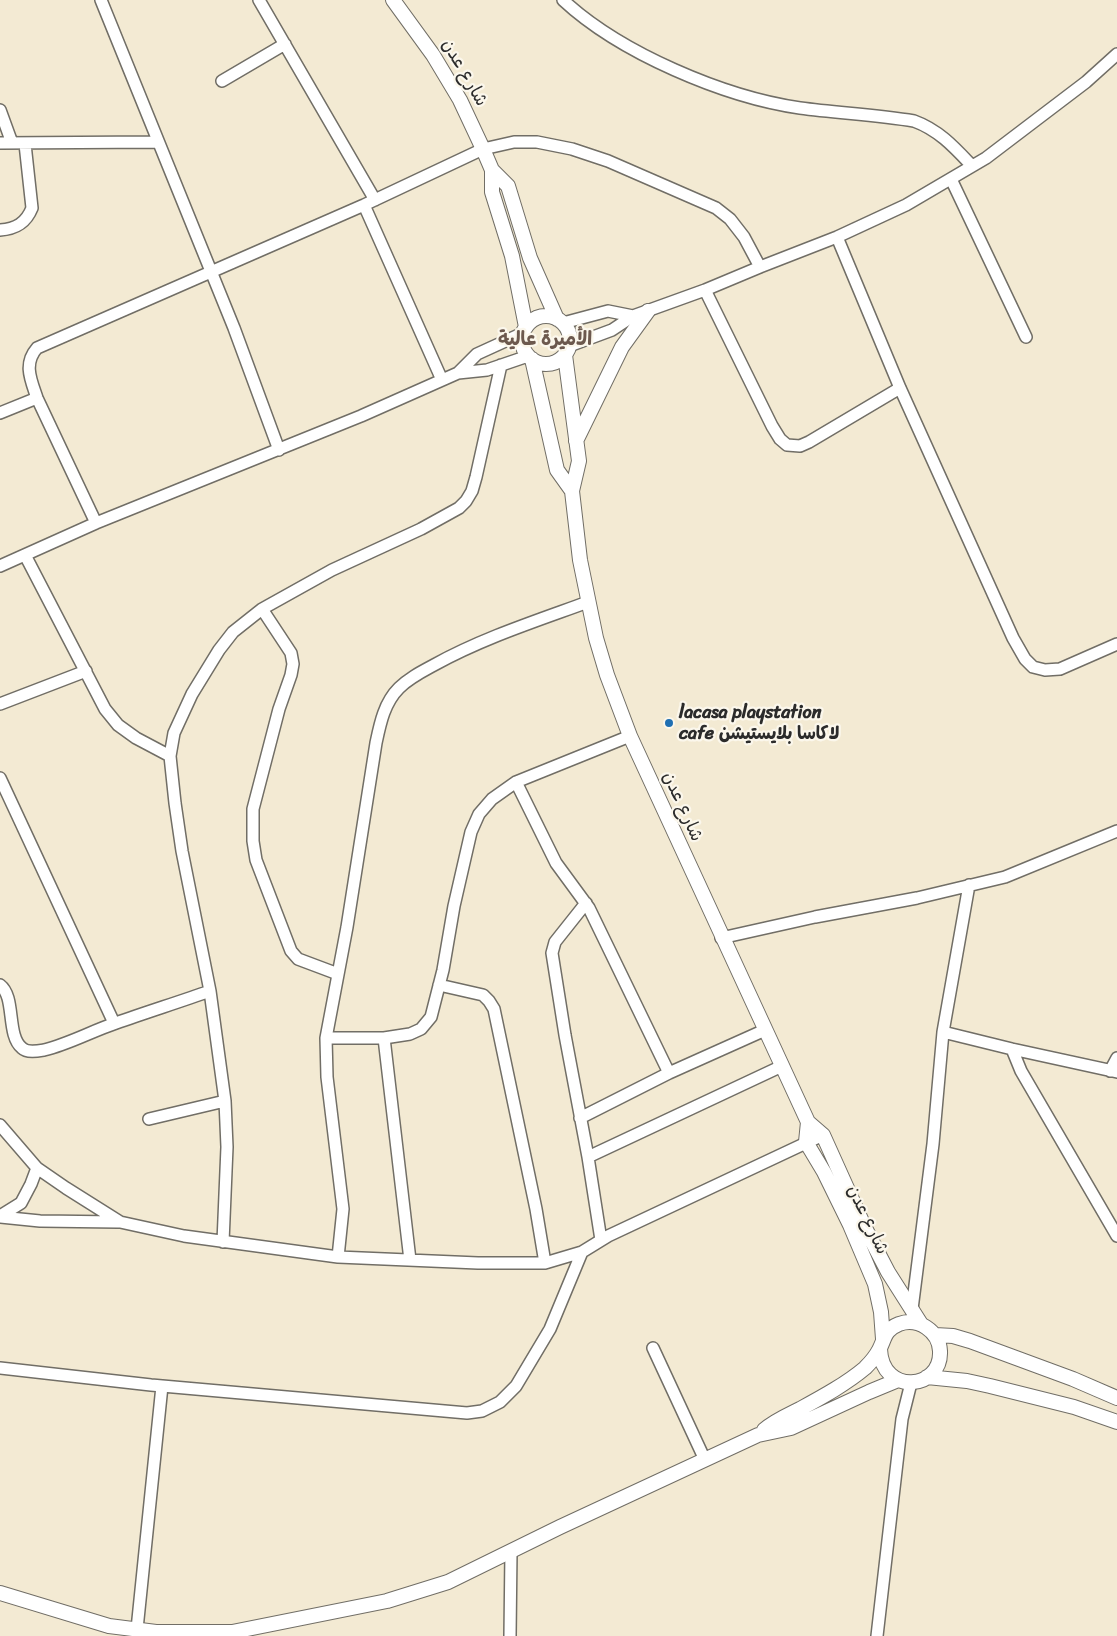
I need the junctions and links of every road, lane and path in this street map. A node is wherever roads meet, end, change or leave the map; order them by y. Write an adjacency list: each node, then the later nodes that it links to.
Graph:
1 (101, 0): 9 (street)
2 (259, 0): 5 (street)
3 (393, 0): 13 (street, شارع عدن)
4 (563, 0): 14 (street)
5 (286, 44): 7 (street); 17 (street)
6 (1117, 54): 14 (street)
7 (222, 81)
8 (0, 110): 10 (street)
9 (157, 142): 12 (street); 22 (street)
10 (12, 143): 11 (street); 12 (street)
11 (0, 144)
12 (25, 144): 19 (street)
13 (483, 149): 15 (street, شارع عدن); 17 (street); 21 (street)
14 (972, 166): 16 (street)
15 (492, 170): 26 (street, شارع عدن); 27 (street, شارع عدن)
16 (951, 179): 20 (street); 28 (street)
17 (375, 200): 18 (street)
18 (364, 205): 22 (street); 33 (street)
19 (0, 230)
20 (837, 237): 21 (street); 34 (street)
21 (760, 267): 23 (street)
22 (210, 273): 35 (street); 38 (street)
23 (705, 290): 24 (street); 34 (street)
24 (648, 311): 25 (street); 37 (street)
25 (633, 316): 26 (street); 29 (street)
26 (560, 321): 27 (street); 29 (street)
27 (525, 330): 30 (street); 32 (street)
28 (1026, 337)
29 (567, 350): 30 (street); 37 (street, شارع عدن)
30 (530, 357): 31 (street); 39 (street, شارع عدن)
31 (501, 365): 32 (street); 44 (street)
32 (458, 373): 33 (street)
33 (442, 380): 38 (street)
34 (900, 388): 45 (street)
35 (37, 398): 36 (street); 40 (street)
36 (0, 414)
37 (576, 442): 39 (street, شارع عدن)
38 (279, 450): 40 (street)
39 (572, 491): 43 (street, شارع عدن)
40 (96, 523): 41 (street)
41 (25, 555): 42 (street); 46 (street)
42 (0, 566)
43 (588, 602): 48 (street, شارع عدن); 56 (street)
44 (262, 609): 49 (street); 56 (street)
45 (1117, 644)
46 (86, 671): 47 (street); 49 (street)
47 (0, 704)
48 (630, 736): 51 (street); 55 (street, شارع عدن)
49 (170, 756): 59 (street)
50 (0, 778): 60 (street)
51 (516, 782): 54 (street); 58 (street)
52 (1117, 831): 53 (street)
53 (969, 885): 55 (street); 62 (street)
54 (586, 903): 69 (street); 71 (street)
55 (722, 938): 61 (street, شارع عدن)
56 (338, 974): 63 (street)
57 (0, 985): 60 (street)
58 (439, 985): 64 (street); 87 (street)
59 (210, 991): 60 (street); 70 (street)
60 (114, 1023)
61 (765, 1030): 67 (street, شارع عدن); 69 (street)
62 (944, 1032): 65 (street); 88 (street)
63 (326, 1038): 64 (street); 85 (street)
64 (384, 1038): 86 (street)
65 (1012, 1049): 68 (street); 81 (street)
66 (1117, 1058): 68 (street)
67 (782, 1066): 73 (street, شارع عدن); 77 (street)
68 (1113, 1072)
69 (669, 1073): 71 (street)
70 (225, 1101): 72 (street); 83 (street)
71 (580, 1118): 77 (street)
72 (149, 1119)
73 (808, 1122): 75 (street, شارع عدن); 76 (street)
74 (0, 1125): 78 (street)
75 (823, 1135): 76 (street); 88 (street, شارع عدن)
76 (806, 1142): 82 (street); 91 (street, شارع عدن)
77 (588, 1157): 82 (street)
78 (37, 1168): 79 (street); 80 (street)
79 (0, 1216): 80 (street)
80 (120, 1222): 83 (street)
81 (1117, 1236)
82 (601, 1240): 84 (street)
83 (222, 1242): 85 (street)
84 (582, 1252): 87 (street); 96 (street)
85 (338, 1257): 86 (street)
86 (410, 1260): 87 (street)
87 (545, 1263)
88 (912, 1309): 89 (street, شارع عدن)
89 (921, 1324): 90 (street); 91 (street)
90 (935, 1335): 94 (street); 97 (street)
91 (881, 1344): 95 (street); 99 (street)
92 (652, 1348): 100 (street)
93 (0, 1368): 96 (street)
94 (927, 1378): 95 (street); 98 (street)
95 (905, 1382): 99 (street); 105 (street)
96 (162, 1386): 103 (street)
97 (1117, 1398)
98 (1117, 1422)
99 (758, 1435): 100 (street)
100 (705, 1460): 101 (street)
101 (511, 1550): 103 (street); 104 (street)
102 (0, 1593): 103 (street)
103 (137, 1629)
104 (510, 1636)
105 (877, 1636)

